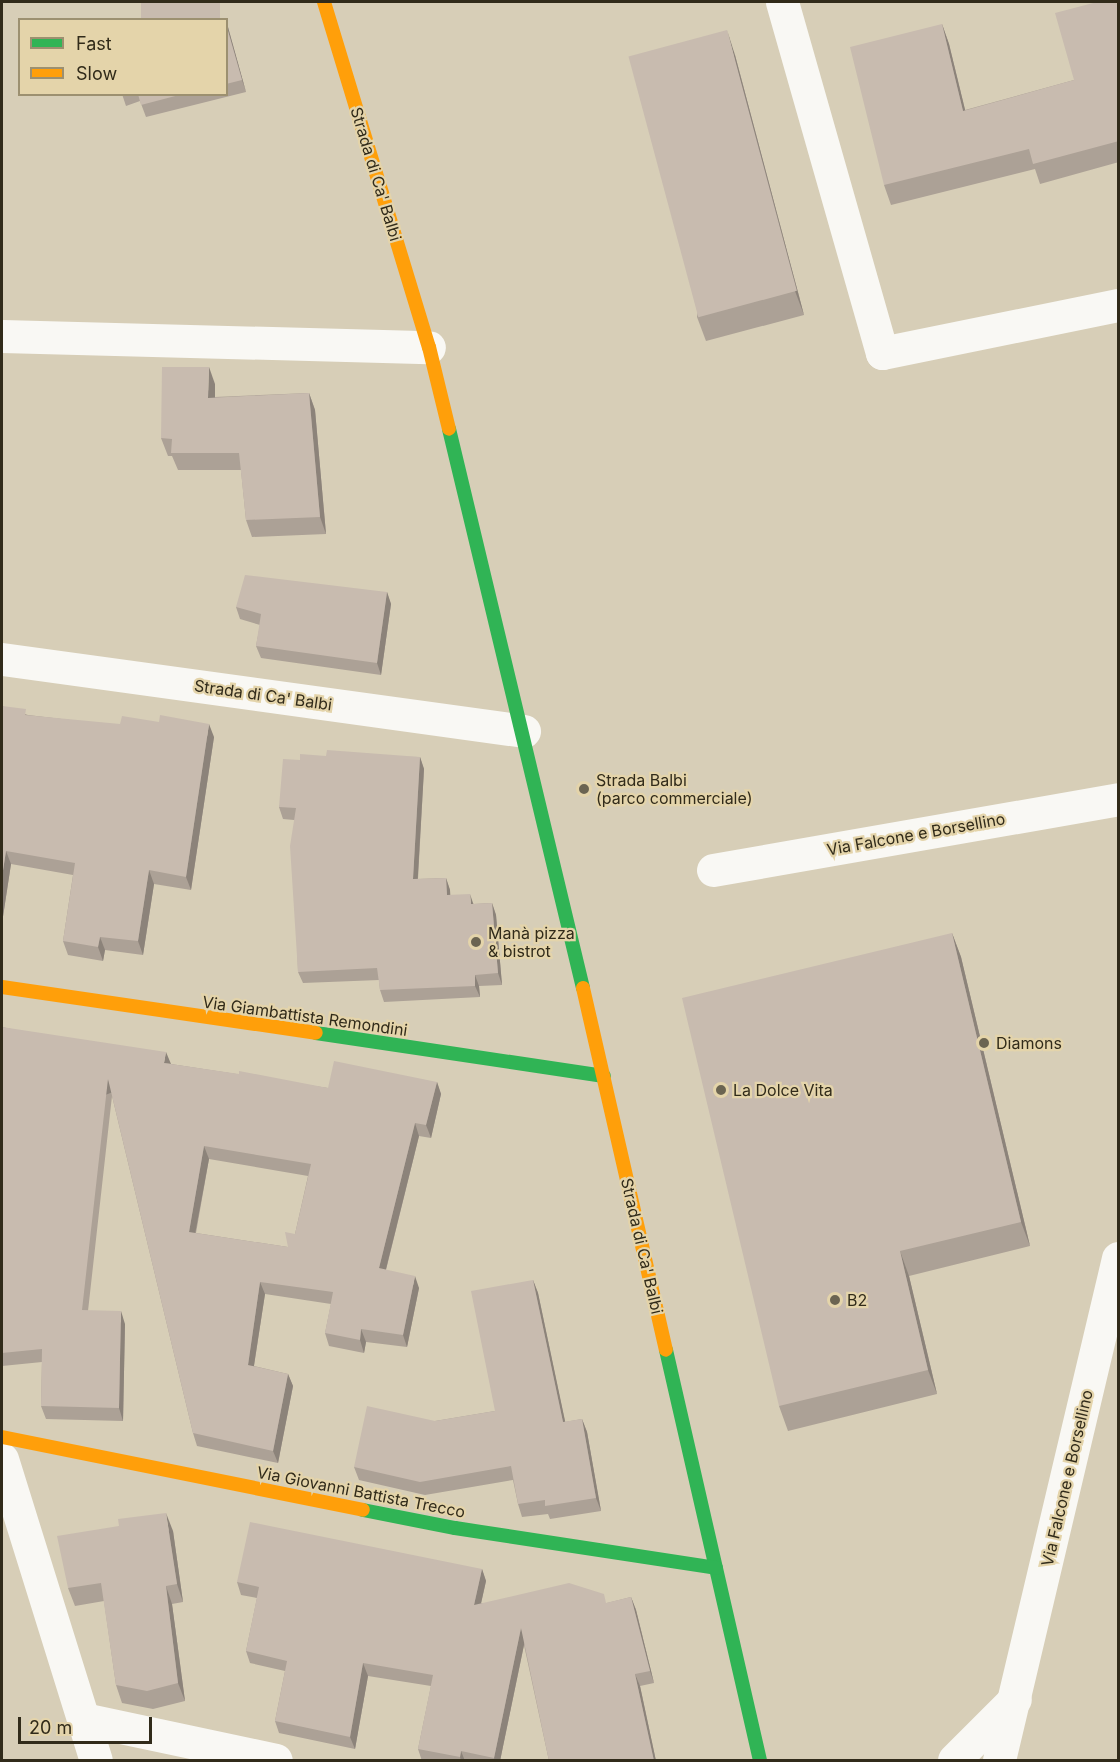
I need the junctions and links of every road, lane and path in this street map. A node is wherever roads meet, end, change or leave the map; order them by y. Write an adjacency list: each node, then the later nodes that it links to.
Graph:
1 (324, 2): 5 (main road, Strada di Ca' Balbi)
2 (782, 2): 3 (street)
3 (1119, 305)
4 (2, 336): 5 (street)
5 (429, 347): 7 (main road, Strada di Ca' Balbi)
6 (2, 659): 7 (street, Strada di Ca' Balbi)
7 (524, 731): 11 (main road, Strada di Ca' Balbi)
8 (1119, 799): 9 (street, Via Falcone e Borsellino)
9 (713, 870)
10 (2, 987): 11 (main road, Via Giambattista Remondini)
11 (604, 1076): 15 (main road, Strada di Ca' Balbi)
12 (1119, 1258): 16 (street, Via Falcone e Borsellino)
13 (2, 1437): 15 (main road, Via Giovanni Battista Trecco)
14 (2, 1459): 17 (street)
15 (716, 1568): 20 (main road, Strada di Ca' Balbi)
16 (1016, 1698): 21 (street); 22 (street, Via Falcone e Borsellino)
17 (83, 1719): 18 (street); 19 (street)
18 (96, 1761)
19 (276, 1761)
20 (760, 1761)
21 (954, 1761)
22 (999, 1761)

